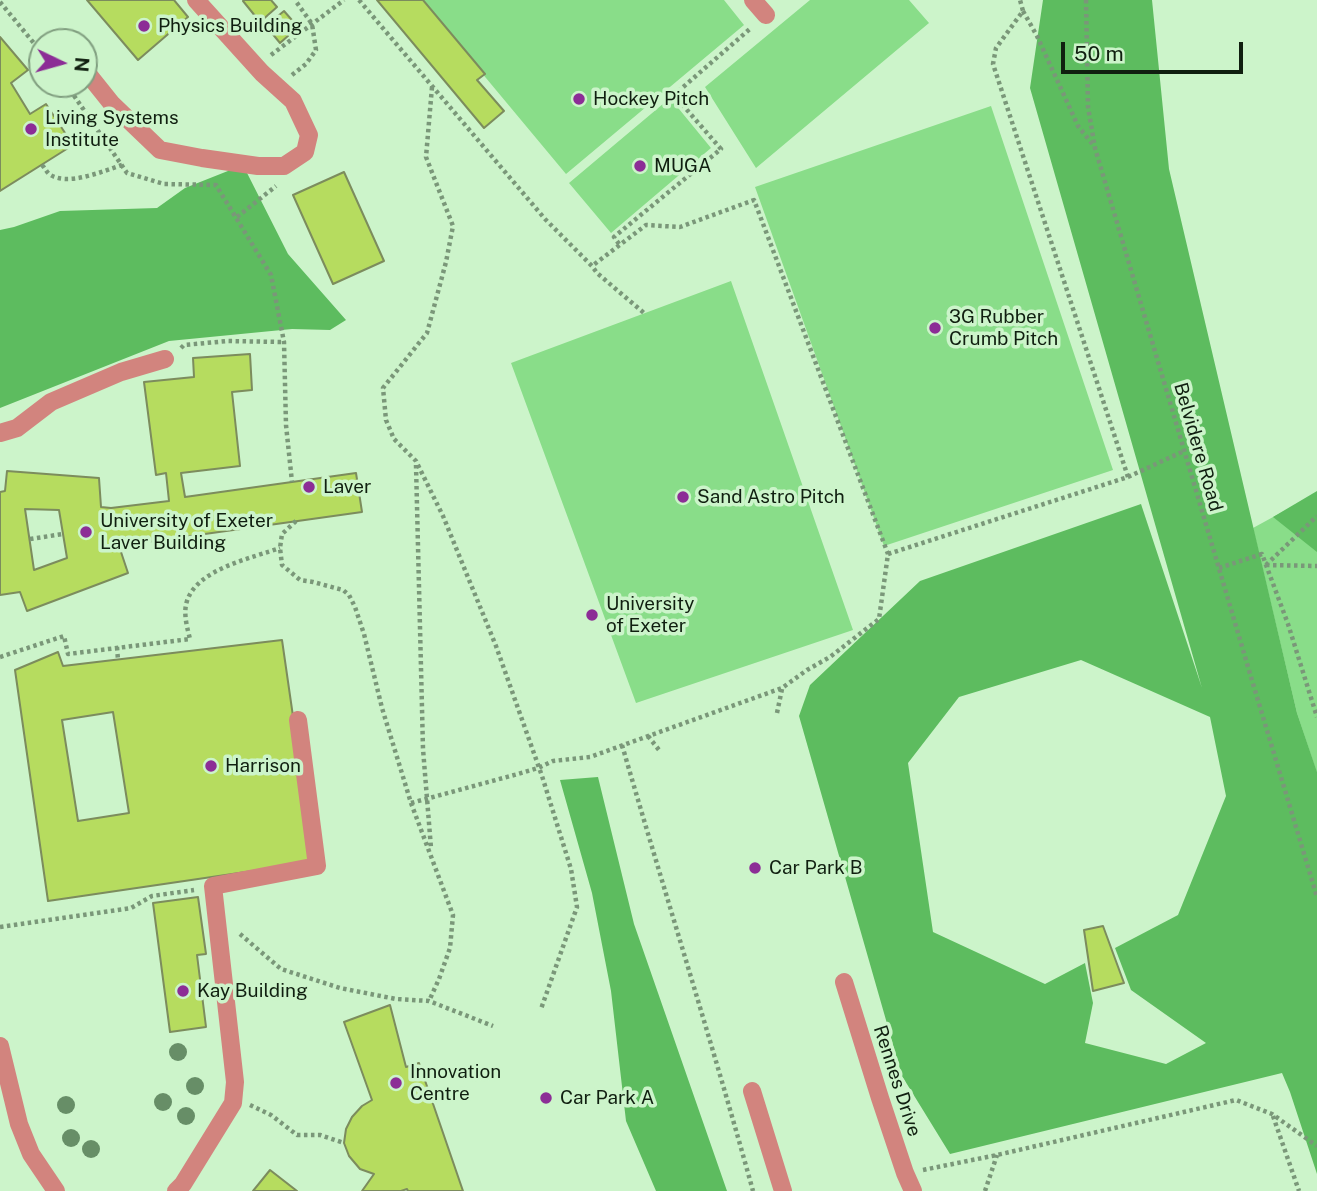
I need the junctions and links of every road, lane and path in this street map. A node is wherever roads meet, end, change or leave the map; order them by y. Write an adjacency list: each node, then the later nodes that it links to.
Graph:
1 (196, 0): 12 (street)
2 (344, 0): 12 (path)
3 (359, 0): 14 (path)
4 (754, 0): 10 (street)
5 (1020, 0): 9 (path)
6 (1086, 0): 16 (path, Belvidere Road)
7 (0, 2): 8 (path)
8 (2, 10): 11 (path)
9 (1023, 11): 16 (path); 29 (path)
10 (766, 15): 21 (path)
11 (28, 38)
12 (256, 67): 13 (street)
13 (98, 86)
14 (432, 87): 22 (path); 28 (path)
15 (76, 98): 18 (path)
16 (1096, 148): 27 (path, Belvidere Road)
17 (42, 164): 18 (path)
18 (122, 165): 20 (path)
19 (273, 189): 20 (path)
20 (237, 218): 24 (path)
21 (619, 244): 22 (path); 36 (path)
22 (592, 266): 23 (path)
23 (643, 313)
24 (284, 342): 25 (path); 30 (path)
25 (165, 359): 26 (street)
26 (0, 433)
27 (1184, 451): 29 (path); 39 (path, Belvidere Road)
28 (416, 461): 50 (path); 51 (path)
29 (1128, 477): 36 (path)
30 (292, 482)
31 (1317, 516): 37 (path)
32 (296, 521): 35 (path)
33 (63, 534): 34 (path)
34 (30, 539)
35 (280, 548): 40 (path); 52 (path)
36 (888, 554): 43 (path)
37 (1266, 565): 38 (path); 39 (path); 45 (path)
38 (1317, 566)
39 (1219, 568): 55 (path, Belvidere Road)
40 (117, 647): 41 (path); 42 (path)
41 (0, 656)
42 (118, 660)
43 (782, 688): 44 (path); 47 (path)
44 (777, 713)
45 (1317, 717)
46 (298, 720): 56 (street)
47 (648, 736): 48 (path); 49 (path)
48 (622, 745): 50 (path); 72 (path)
49 (659, 750)
50 (538, 768): 51 (path); 60 (path)
51 (428, 798): 52 (path); 53 (path)
52 (411, 803): 53 (path)
53 (431, 854): 59 (path)
54 (194, 890): 57 (path)
55 (1317, 897)
56 (215, 914): 59 (path); 64 (street)
57 (0, 927)
58 (844, 982): 69 (street, Rennes Drive)
59 (429, 1000): 61 (path)
60 (541, 1009)
61 (493, 1026)
62 (0, 1046): 70 (street)
63 (752, 1091): 73 (street)
64 (233, 1103): 66 (path); 71 (street)
65 (1272, 1114): 67 (path); 68 (path); 76 (path)
66 (344, 1143)
67 (1317, 1146)
68 (997, 1155): 69 (path); 75 (path)
69 (905, 1173): 74 (street, Rennes Drive)
70 (56, 1191)
71 (176, 1191)
72 (753, 1191)
73 (783, 1191)
74 (913, 1191)
75 (985, 1191)
76 (1299, 1191)

